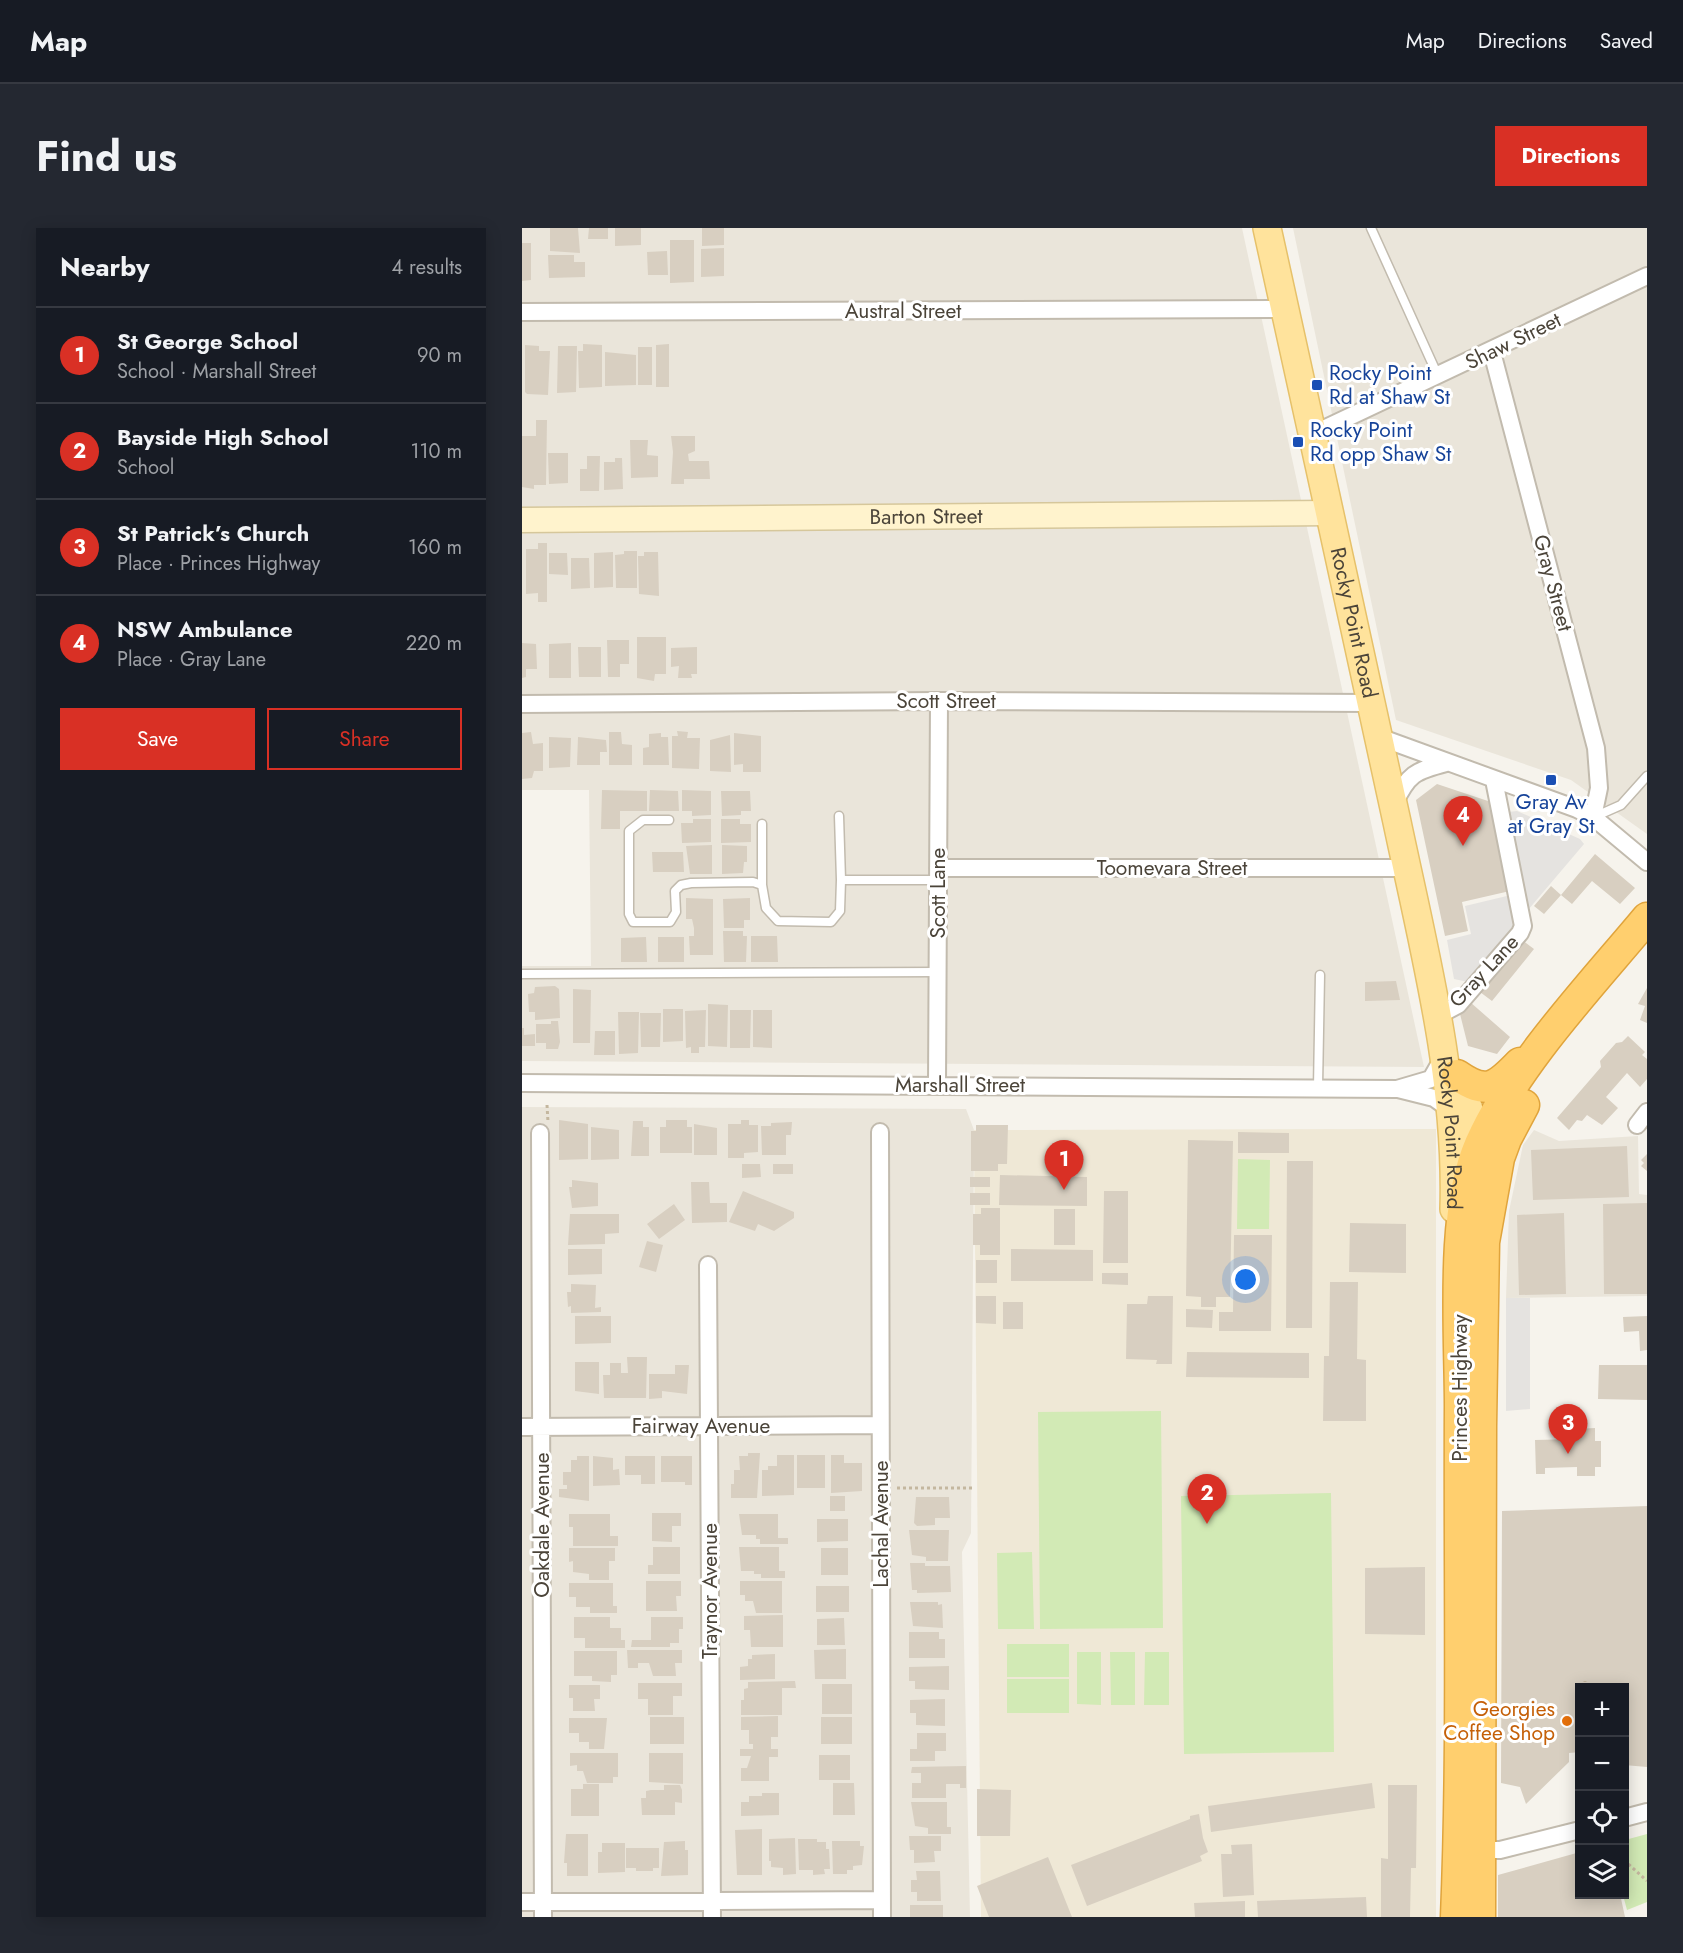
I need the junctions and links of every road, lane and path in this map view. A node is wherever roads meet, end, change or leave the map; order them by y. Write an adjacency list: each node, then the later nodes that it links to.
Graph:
1 (1267, 228): 4 (main road, Rocky Point Road)
2 (1371, 228): 7 (lane)
3 (1647, 276): 6 (street, Shaw Street)
4 (1285, 309): 5 (street, Austral Street); 8 (main road, Rocky Point Road)
5 (522, 312)
6 (1492, 352): 7 (street, Shaw Street); 20 (street, Gray Street)
7 (1439, 376): 8 (street, Shaw Street)
8 (1313, 434): 9 (main road, Rocky Point Road)
9 (1330, 513): 10 (street, Barton Street); 12 (main road, Rocky Point Road)
10 (522, 520)
11 (939, 701): 12 (street, Scott Street); 13 (street, Scott Street); 25 (street, Scott Lane)
12 (1371, 704): 14 (main road, Rocky Point Road)
13 (522, 705)
14 (1379, 737): 15 (street); 18 (main road, Rocky Point Road)
15 (1446, 763): 17 (street); 18 (street)
16 (1647, 776): 20 (lane)
17 (1494, 780): 20 (street); 33 (street, Gray Lane)
18 (1393, 805): 24 (main road, Rocky Point Road)
19 (839, 816): 26 (lane)
20 (1593, 817): 23 (street)
21 (669, 820): 27 (lane)
22 (762, 824): 27 (lane)
23 (1647, 862)
24 (1407, 868): 25 (street, Toomevara Street); 33 (main road, Rocky Point Road)
25 (938, 874): 26 (lane); 30 (street, Scott Lane)
26 (841, 880): 27 (lane)
27 (762, 885)
28 (1647, 918): 34 (highway, Princes Highway)
29 (1647, 950): 44 (highway, Princes Highway)
30 (938, 972): 31 (lane); 37 (street, Scott Lane)
31 (522, 974)
32 (1320, 975): 38 (lane)
33 (1437, 1016): 35 (main road, Rocky Point Road)
34 (1562, 1020): 35 (highway); 43 (highway, Princes Highway)
35 (1450, 1066): 39 (street, Marshall Street); 40 (main road, Rocky Point Road); 43 (main road, Rocky Point Road)
36 (522, 1083): 37 (street, Marshall Street)
37 (937, 1085): 38 (street, Marshall Street)
38 (1318, 1087): 39 (street, Marshall Street)
39 (1397, 1089): 40 (street, Marshall Street)
40 (1451, 1110): 46 (main road, Rocky Point Road)
41 (880, 1132): 47 (street, Lachal Avenue)
42 (540, 1133): 48 (street, Oakdale Avenue)
43 (1480, 1143): 44 (main road, Rocky Point Road); 46 (highway, Princes Highway)
44 (1493, 1182): 56 (highway, Princes Highway)
45 (708, 1265): 49 (street, Traynor Avenue)
46 (1460, 1321): 56 (highway, Princes Highway)
47 (880, 1425): 49 (street, Fairway Avenue); 59 (street, Lachal Avenue)
48 (541, 1426): 49 (street, Fairway Avenue); 50 (street, Fairway Avenue); 62 (street, Oakdale Avenue)
49 (709, 1426): 61 (street, Traynor Avenue)
50 (522, 1427)
51 (895, 1488): 52 (path)
52 (972, 1488)
53 (1647, 1812): 54 (street)
54 (1629, 1817)
55 (1575, 1831): 56 (street)
56 (1469, 1850): 64 (highway, Princes Highway); 65 (highway, Princes Highway)
57 (1629, 1865): 58 (path)
58 (1647, 1881)
59 (882, 1900): 61 (street); 63 (street, Lachal Avenue)
60 (522, 1902): 62 (street)
61 (712, 1909): 62 (street)
62 (543, 1910)
63 (882, 1917)
64 (1456, 1917)
65 (1480, 1917)

